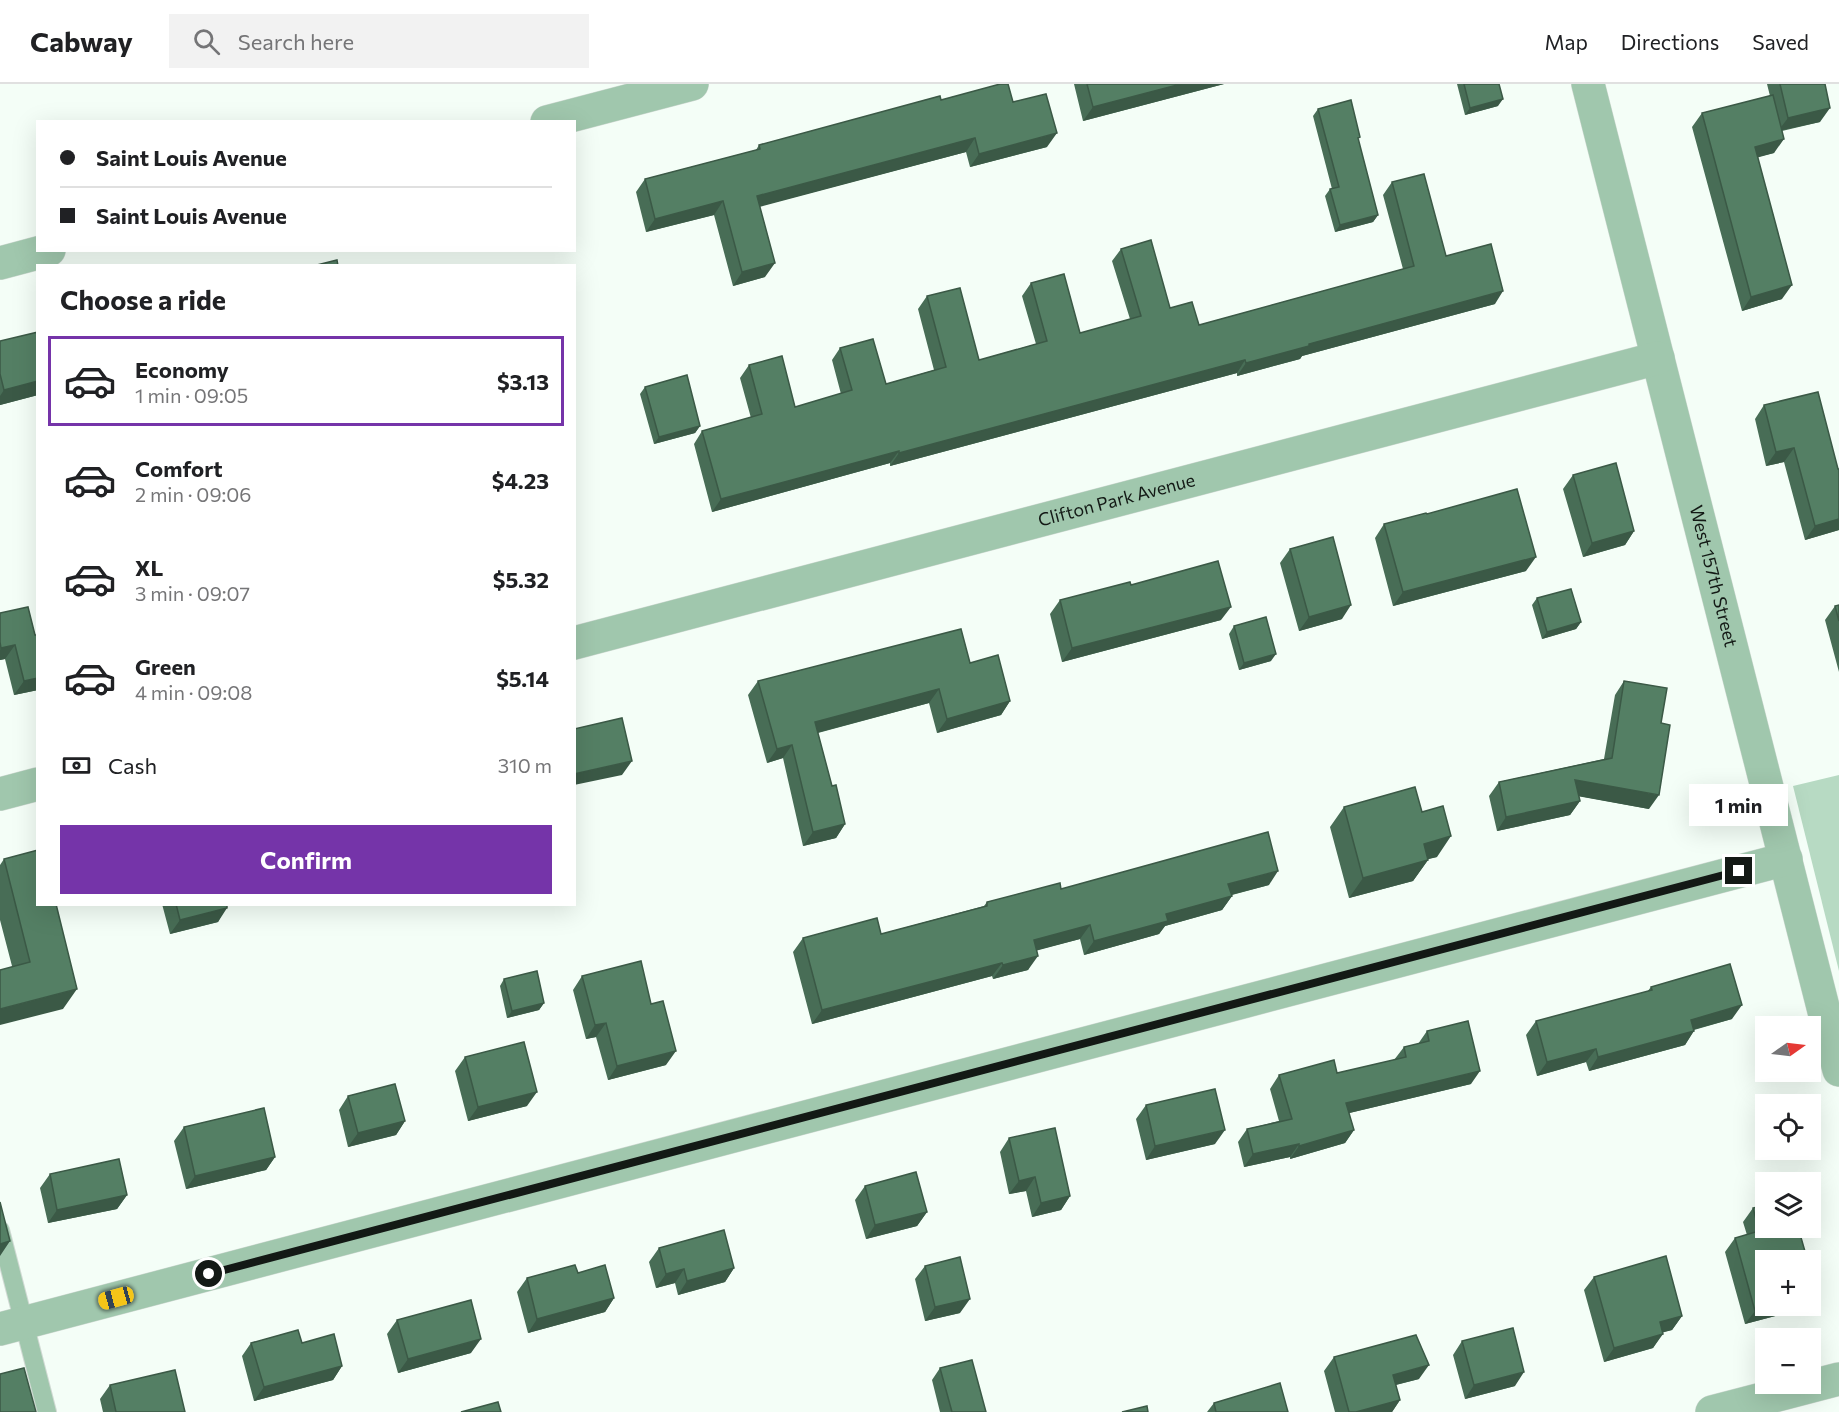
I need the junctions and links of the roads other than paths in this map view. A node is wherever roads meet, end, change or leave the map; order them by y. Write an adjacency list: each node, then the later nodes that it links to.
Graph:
1 (692, 84): 3 (street)
2 (1588, 84): 6 (street, West 157th Street)
3 (555, 120)
4 (41, 252): 5 (street)
5 (0, 263)
6 (1658, 358): 7 (street, Clifton Park Avenue); 10 (street, West 157th Street)
7 (576, 642)
8 (36, 785): 9 (street)
9 (0, 794)
10 (1786, 859): 11 (street, West 157th Street); 13 (street)
11 (1839, 1070)
12 (0, 1230): 13 (lane)
13 (12, 1326): 15 (lane)
14 (1839, 1379): 16 (street)
15 (47, 1412)
16 (1712, 1412)

